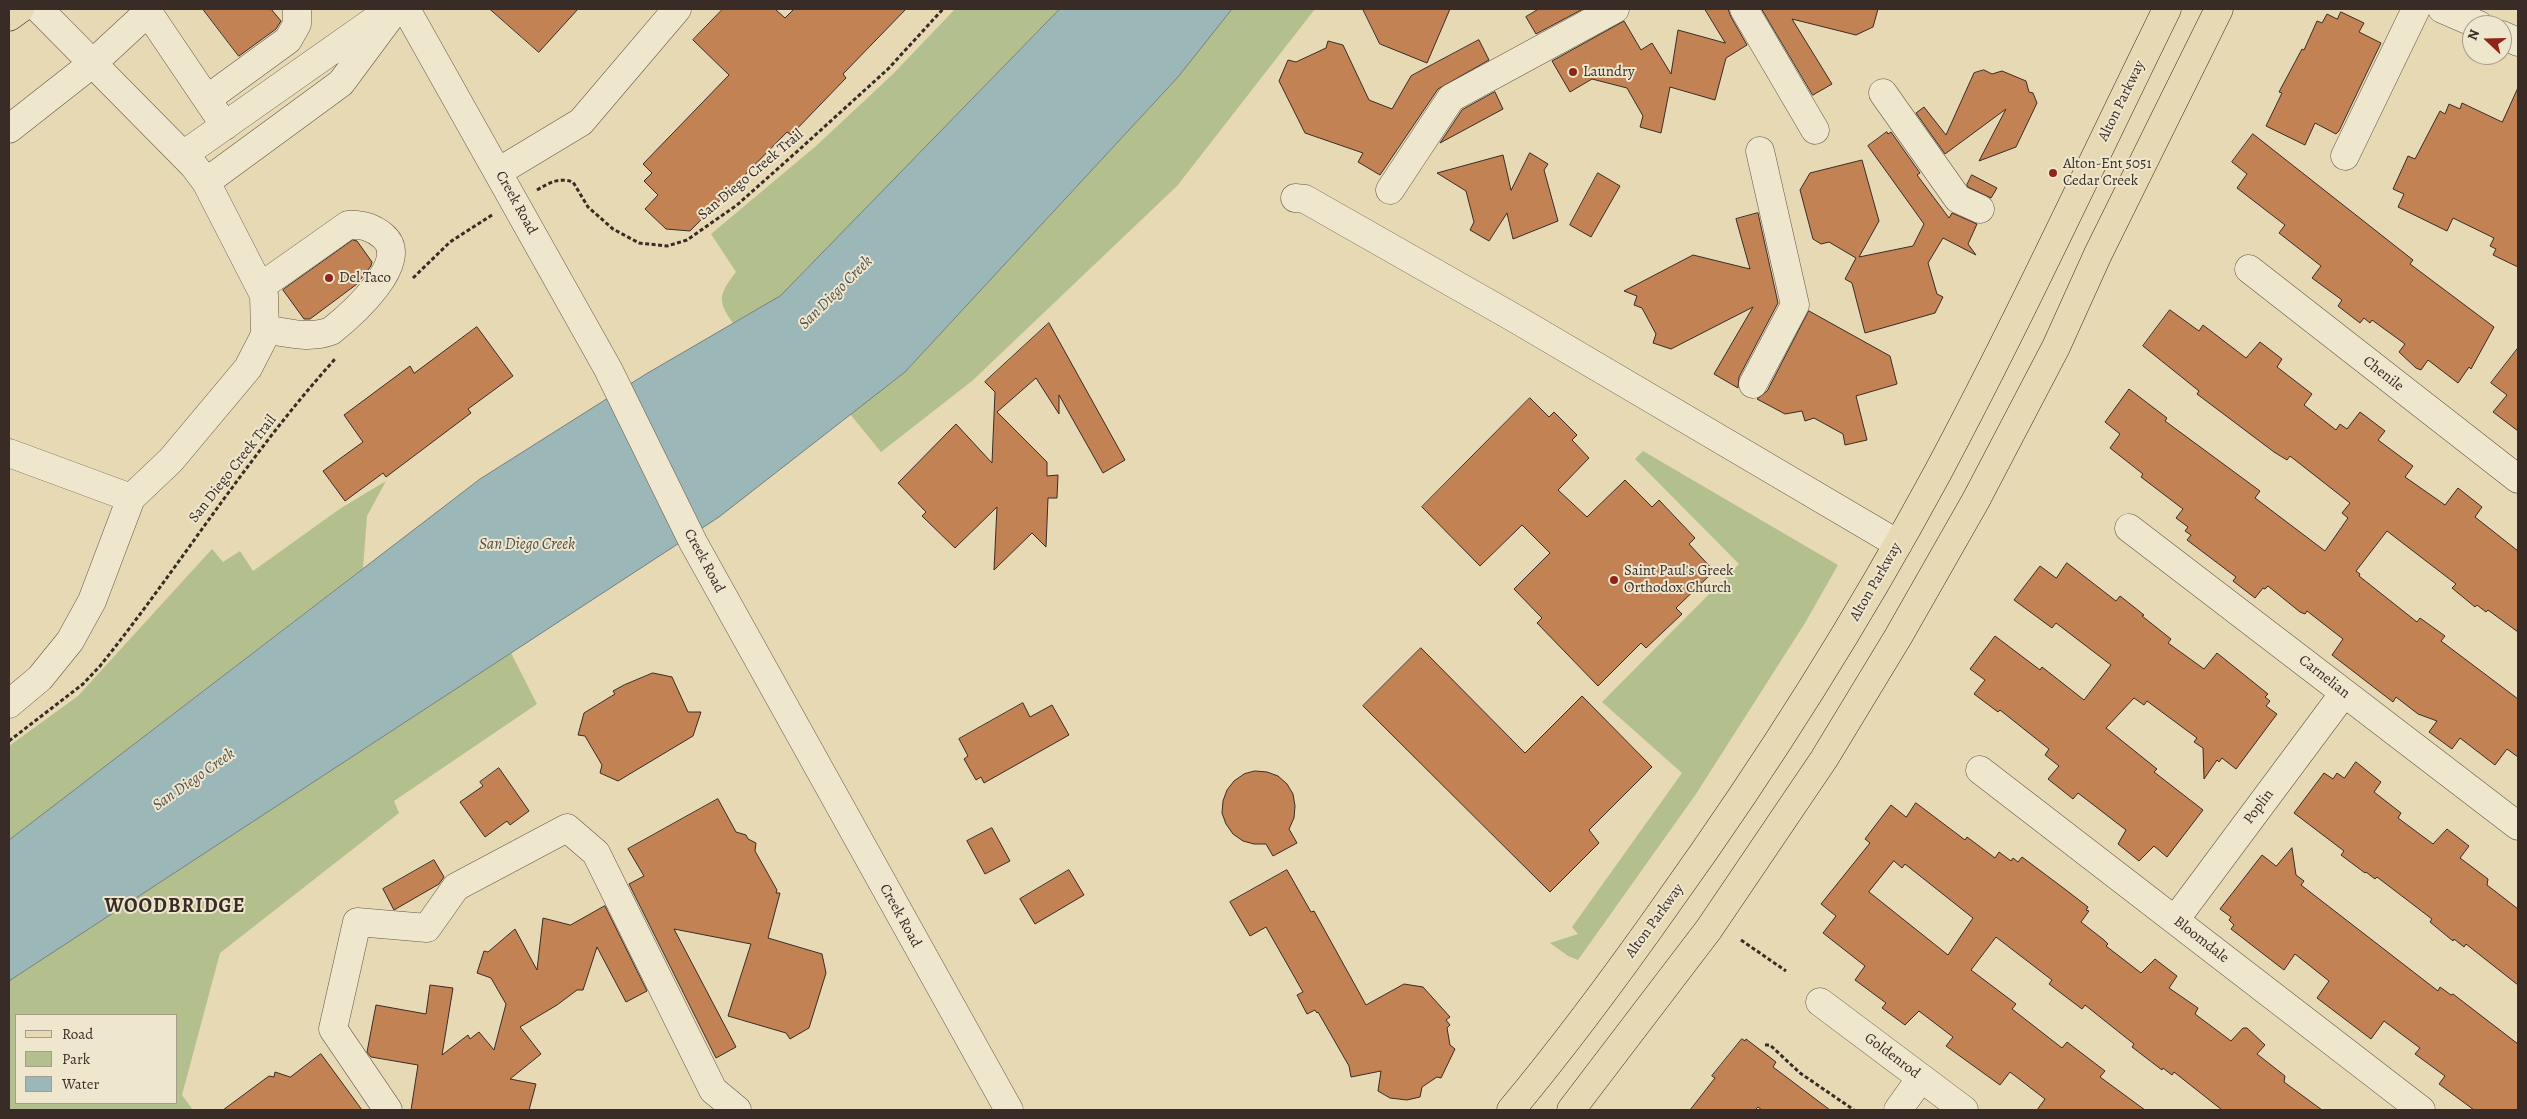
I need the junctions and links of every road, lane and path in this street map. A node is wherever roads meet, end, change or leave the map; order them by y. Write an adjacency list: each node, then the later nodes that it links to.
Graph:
1 (20, 9): 16 (main road)
2 (39, 9): 18 (street)
3 (297, 9): 19 (street)
4 (391, 9): 21 (street)
5 (396, 9): 28 (street)
6 (406, 9): 27 (street, Creek Road)
7 (677, 9): 27 (street)
8 (943, 9): 29 (path, San Diego Creek Trail)
9 (1615, 9): 30 (street)
10 (1744, 9): 23 (street)
11 (2166, 9): 44 (main road, Alton Parkway)
12 (2219, 9): 60 (main road)
13 (2416, 9): 26 (street)
14 (2442, 9): 17 (street)
15 (146, 10): 18 (street); 19 (street)
16 (9, 17)
17 (2462, 18)
18 (93, 63): 22 (street); 25 (street)
19 (202, 92): 21 (street)
20 (1883, 93): 32 (street)
21 (225, 126): 25 (street)
22 (9, 129)
23 (1816, 130)
24 (1760, 151): 39 (street)
25 (183, 155): 28 (street)
26 (2345, 156)
27 (498, 172): 58 (street, Creek Road)
28 (206, 182): 36 (street)
29 (551, 182)
30 (1390, 190)
31 (1295, 198): 44 (street)
32 (1980, 209)
33 (486, 218): 35 (path)
34 (2249, 269): 41 (street, Chenile)
35 (411, 280)
36 (260, 287): 37 (street); 37 (street)
37 (265, 329): 42 (street)
38 (339, 355): 47 (path, San Diego Creek Trail)
39 (1754, 384)
40 (9, 453): 42 (street)
41 (2518, 479)
42 (131, 498): 46 (street)
43 (2129, 528): 45 (street, Carnelian)
44 (1898, 544): 59 (main road, Alton Parkway)
45 (2344, 693): 49 (street, Carnelian); 50 (street, Poplin)
46 (9, 704)
47 (9, 741)
48 (1980, 770): 50 (street, Bloomdale)
49 (2518, 826)
50 (2175, 920): 64 (street, Bloomdale)
51 (1741, 940): 52 (path)
52 (1786, 971)
53 (1820, 1002): 55 (street, Goldenrod)
54 (1766, 1045): 61 (path)
55 (1921, 1078): 62 (street); 63 (street, Goldenrod)
56 (388, 1110): 57 (street)
57 (737, 1110)
58 (1009, 1110)
59 (1511, 1110)
60 (1571, 1110)
61 (1854, 1110)
62 (1898, 1110)
63 (1964, 1110)
64 (2421, 1110)

